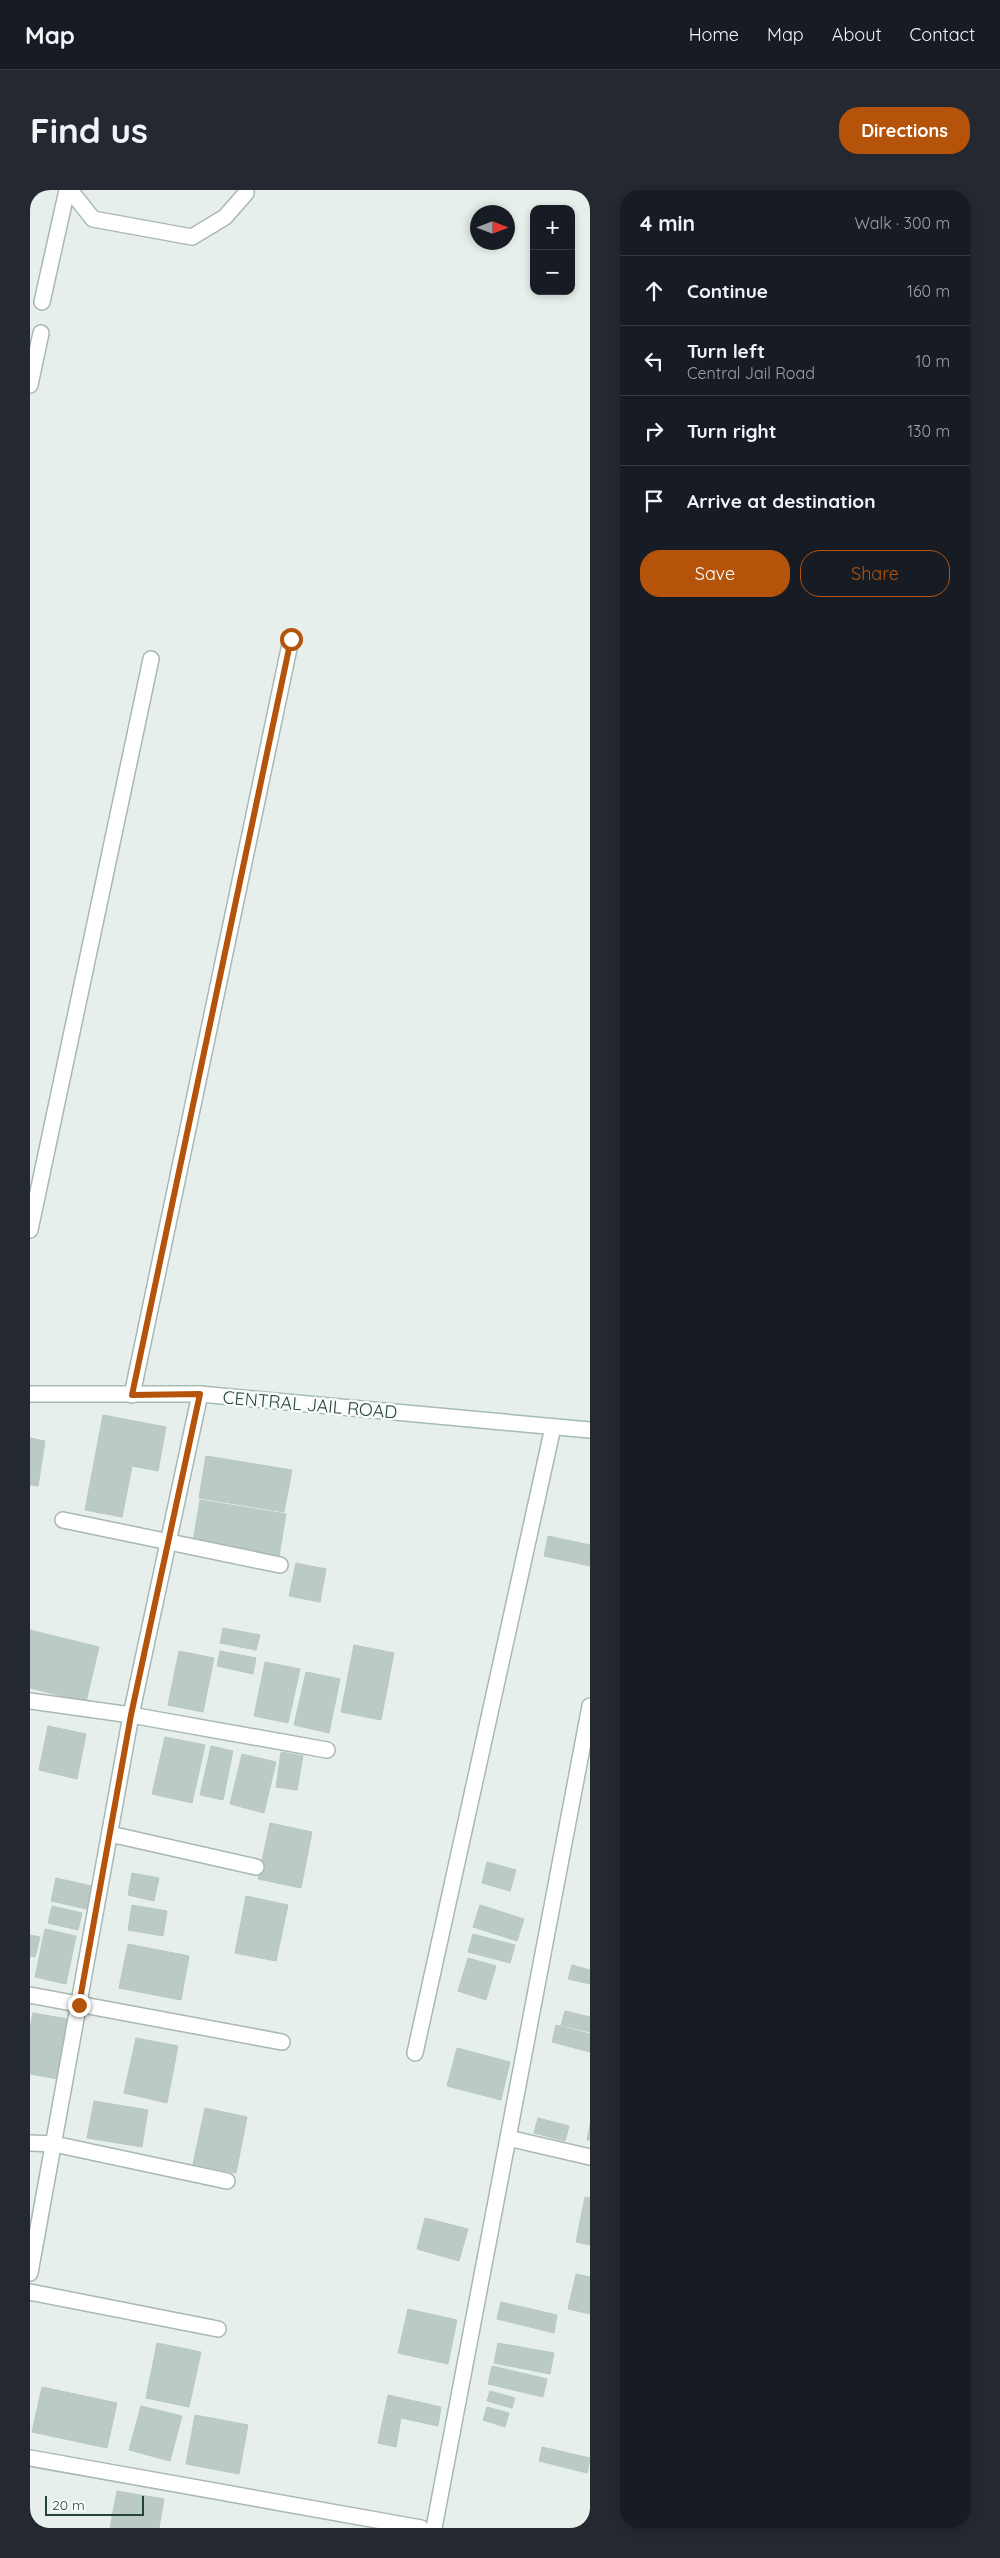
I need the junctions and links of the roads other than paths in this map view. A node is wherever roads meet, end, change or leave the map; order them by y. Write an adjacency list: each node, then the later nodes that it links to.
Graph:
1 (69, 190): 2 (street); 3 (street)
2 (246, 190)
3 (42, 302)
4 (41, 334): 5 (street)
5 (30, 385)
6 (291, 639): 11 (street)
7 (151, 659): 8 (street)
8 (30, 1230)
9 (30, 1394): 11 (street, CENTRAL JAIL ROAD)
10 (200, 1394): 11 (street, CENTRAL JAIL ROAD); 12 (street, CENTRAL JAIL ROAD); 15 (street)
11 (132, 1395)
12 (553, 1427): 13 (street, CENTRAL JAIL ROAD); 26 (street)
13 (590, 1430)
14 (63, 1520): 15 (street)
15 (170, 1542): 16 (street); 19 (street)
16 (280, 1565)
17 (30, 1701): 19 (street)
18 (590, 1706): 27 (street)
19 (131, 1715): 20 (street); 21 (street)
20 (327, 1750)
21 (110, 1834): 22 (street); 24 (street)
22 (256, 1867)
23 (30, 1995): 24 (street)
24 (79, 2005): 25 (street); 29 (street)
25 (282, 2042)
26 (415, 2053)
27 (508, 2138): 30 (street); 37 (street)
28 (30, 2142): 29 (street)
29 (54, 2144): 31 (street); 32 (street)
30 (590, 2157)
31 (228, 2181)
32 (30, 2273)
33 (30, 2292): 34 (street)
34 (218, 2329)
35 (30, 2458): 36 (street)
36 (421, 2528)
37 (434, 2528)

